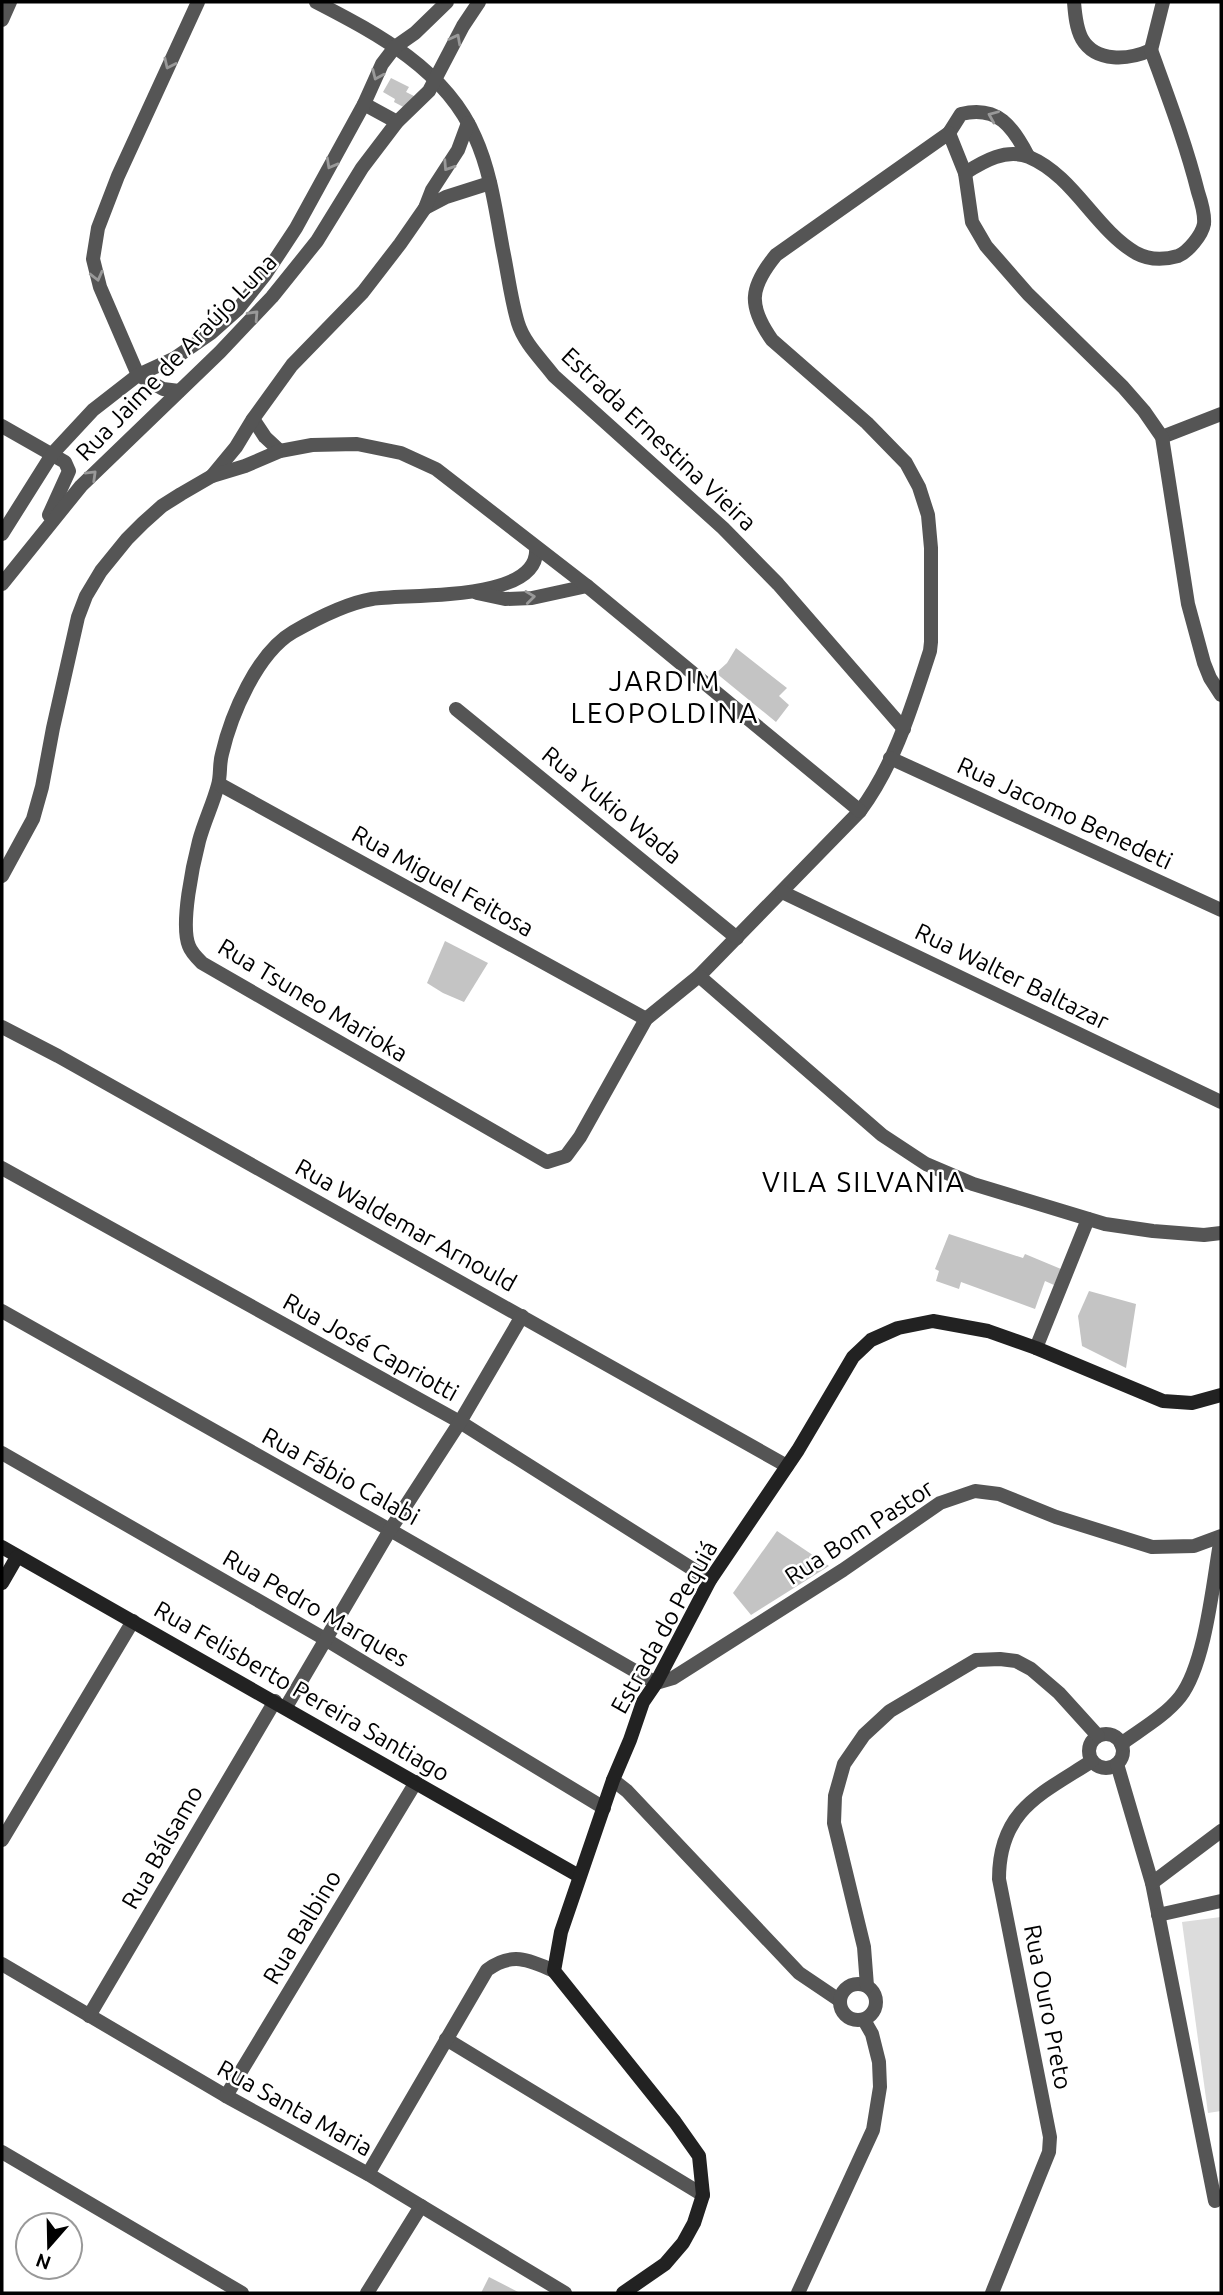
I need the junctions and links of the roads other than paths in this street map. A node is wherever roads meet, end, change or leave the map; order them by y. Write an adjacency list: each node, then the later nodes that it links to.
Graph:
1 (10, 2): 8 (street)
2 (198, 2): 20 (street, one-way to 20)
3 (316, 2): 9 (street, Estrada Ernestina Vieira)
4 (447, 2): 9 (street, Rua Jaime de Araújo Luna)
5 (479, 2): 11 (street, Rua Jaime de Araújo Luna, one-way to 5)
6 (1074, 2): 10 (street)
7 (1163, 2): 10 (street)
8 (2, 20)
9 (395, 47): 11 (street, Estrada Ernestina Vieira); 12 (street, Rua Jaime de Araújo Luna, one-way to 12)
10 (1151, 50): 16 (street)
11 (435, 77): 13 (street, Rua Jaime de Araújo Luna); 14 (street, Estrada Ernestina Vieira)
12 (364, 104): 13 (street); 20 (street, Rua Jaime de Araújo Luna, one-way to 20)
13 (397, 121): 21 (street, Rua Jaime de Araújo Luna, one-way to 13)
14 (468, 123): 18 (street, Estrada Ernestina Vieira); 19 (street, one-way to 19)
15 (949, 133): 16 (street, one-way to 15); 17 (street); 37 (street)
16 (1028, 156): 17 (street)
17 (965, 173): 25 (street)
18 (490, 183): 19 (street); 37 (street, Estrada Ernestina Vieira)
19 (425, 208): 23 (street)
20 (138, 375): 21 (street); 27 (street, Rua Jaime de Araújo Luna)
21 (179, 391): 30 (street, Rua Jaime de Araújo Luna, one-way to 21)
22 (1221, 415): 25 (street)
23 (253, 419): 26 (street); 28 (street)
24 (2, 426): 27 (street)
25 (1162, 437): 35 (street)
26 (280, 452): 28 (street); 31 (street)
27 (52, 453): 29 (street, Rua Jaime de Araújo Luna); 30 (street)
28 (212, 476): 41 (street)
29 (2, 534)
30 (36, 541): 32 (street, Rua Jaime de Araújo Luna)
31 (536, 548): 33 (street); 34 (street, Rua Tsuneo Marioka)
32 (2, 584)
33 (587, 586): 34 (street, Rua Tsuneo Marioka, one-way to 33); 40 (street)
34 (472, 593): 39 (street, Rua Tsuneo Marioka)
35 (1221, 695)
36 (456, 709): 44 (street, Rua Yukio Wada)
37 (904, 729): 38 (street)
38 (890, 758): 40 (street); 43 (street, Rua Jacomo Benedeti)
39 (219, 784): 46 (street, Rua Miguel Feitosa); 46 (street, Rua Tsuneo Marioka)
40 (860, 811): 42 (street)
41 (2, 876)
42 (782, 892): 44 (street); 48 (street, Rua Walter Baltazar)
43 (1221, 909)
44 (737, 938): 45 (street)
45 (699, 976): 46 (street); 50 (street)
46 (646, 1019)
47 (2, 1027): 53 (street, Rua Waldemar Arnould)
48 (1221, 1102)
49 (2, 1168): 56 (street, Rua José Capriotti)
50 (1088, 1220): 51 (street); 54 (street)
51 (1221, 1233)
52 (2, 1311): 59 (street, Rua Fábio Calabi)
53 (522, 1316): 56 (street, Rua Bálsamo); 58 (street, Rua Waldemar Arnould)
54 (1036, 1348): 55 (main road, Estrada do Pequiá); 58 (main road, Estrada do Pequiá)
55 (1221, 1395)
56 (460, 1422): 59 (street, Rua Bálsamo); 63 (street, Rua José Capriotti)
57 (2, 1453): 66 (street, Rua Pedro Marques)
58 (786, 1466): 63 (main road, Estrada do Pequiá)
59 (390, 1530): 66 (street, Rua Bálsamo); 67 (street, Rua Fábio Calabi)
60 (1221, 1536): 67 (street, Rua Bom Pastor); 70 (street)
61 (2, 1547): 62 (main road, Rua Felisberto Pereira Santiago)
62 (17, 1557): 64 (main road); 65 (main road, Rua Felisberto Pereira Santiago)
63 (710, 1580): 67 (main road, Estrada do Pequiá)
64 (2, 1583)
65 (132, 1620): 68 (main road, Rua Felisberto Pereira Santiago); 77 (street)
66 (325, 1639): 68 (street, Rua Bálsamo); 75 (street, Rua Pedro Marques)
67 (656, 1683): 73 (main road, Estrada do Pequiá)
68 (281, 1704): 74 (main road, Rua Felisberto Pereira Santiago); 86 (street, Rua Bálsamo)
69 (1098, 1736): 70 (street); 71 (street); 84 (street)
70 (1121, 1744): 72 (street)
71 (1092, 1761): 72 (street); 100 (street, Rua Ouro Preto)
72 (1116, 1765): 79 (street)
73 (613, 1780): 75 (main road, Estrada do Pequiá); 85 (street)
74 (416, 1782): 78 (main road, Rua Felisberto Pereira Santiago); 89 (street, Rua Balbino)
75 (604, 1808): 78 (main road, Estrada do Pequiá)
76 (1221, 1831): 79 (street)
77 (2, 1840)
78 (579, 1876): 83 (main road, Estrada do Pequiá)
79 (1152, 1883): 81 (street)
80 (1221, 1900): 81 (street)
81 (1158, 1915): 93 (street)
82 (2, 1964): 86 (street, Rua Santa Maria)
83 (554, 1971): 88 (street); 92 (main road)
84 (867, 1986): 85 (street); 87 (street)
85 (839, 2000): 87 (street)
86 (89, 2016): 89 (street, Rua Santa Maria)
87 (864, 2020): 99 (street)
88 (446, 2039): 91 (street); 92 (street)
89 (226, 2096): 91 (street, Rua Santa Maria)
90 (2, 2152): 95 (street)
91 (368, 2174): 94 (street, Rua Santa Maria)
92 (703, 2195): 98 (main road)
93 (1215, 2201)
94 (421, 2206): 96 (street); 97 (street, Rua Santa Maria)
95 (242, 2293)
96 (367, 2293)
97 (565, 2293)
98 (623, 2293)
99 (797, 2293)
100 (992, 2293)

